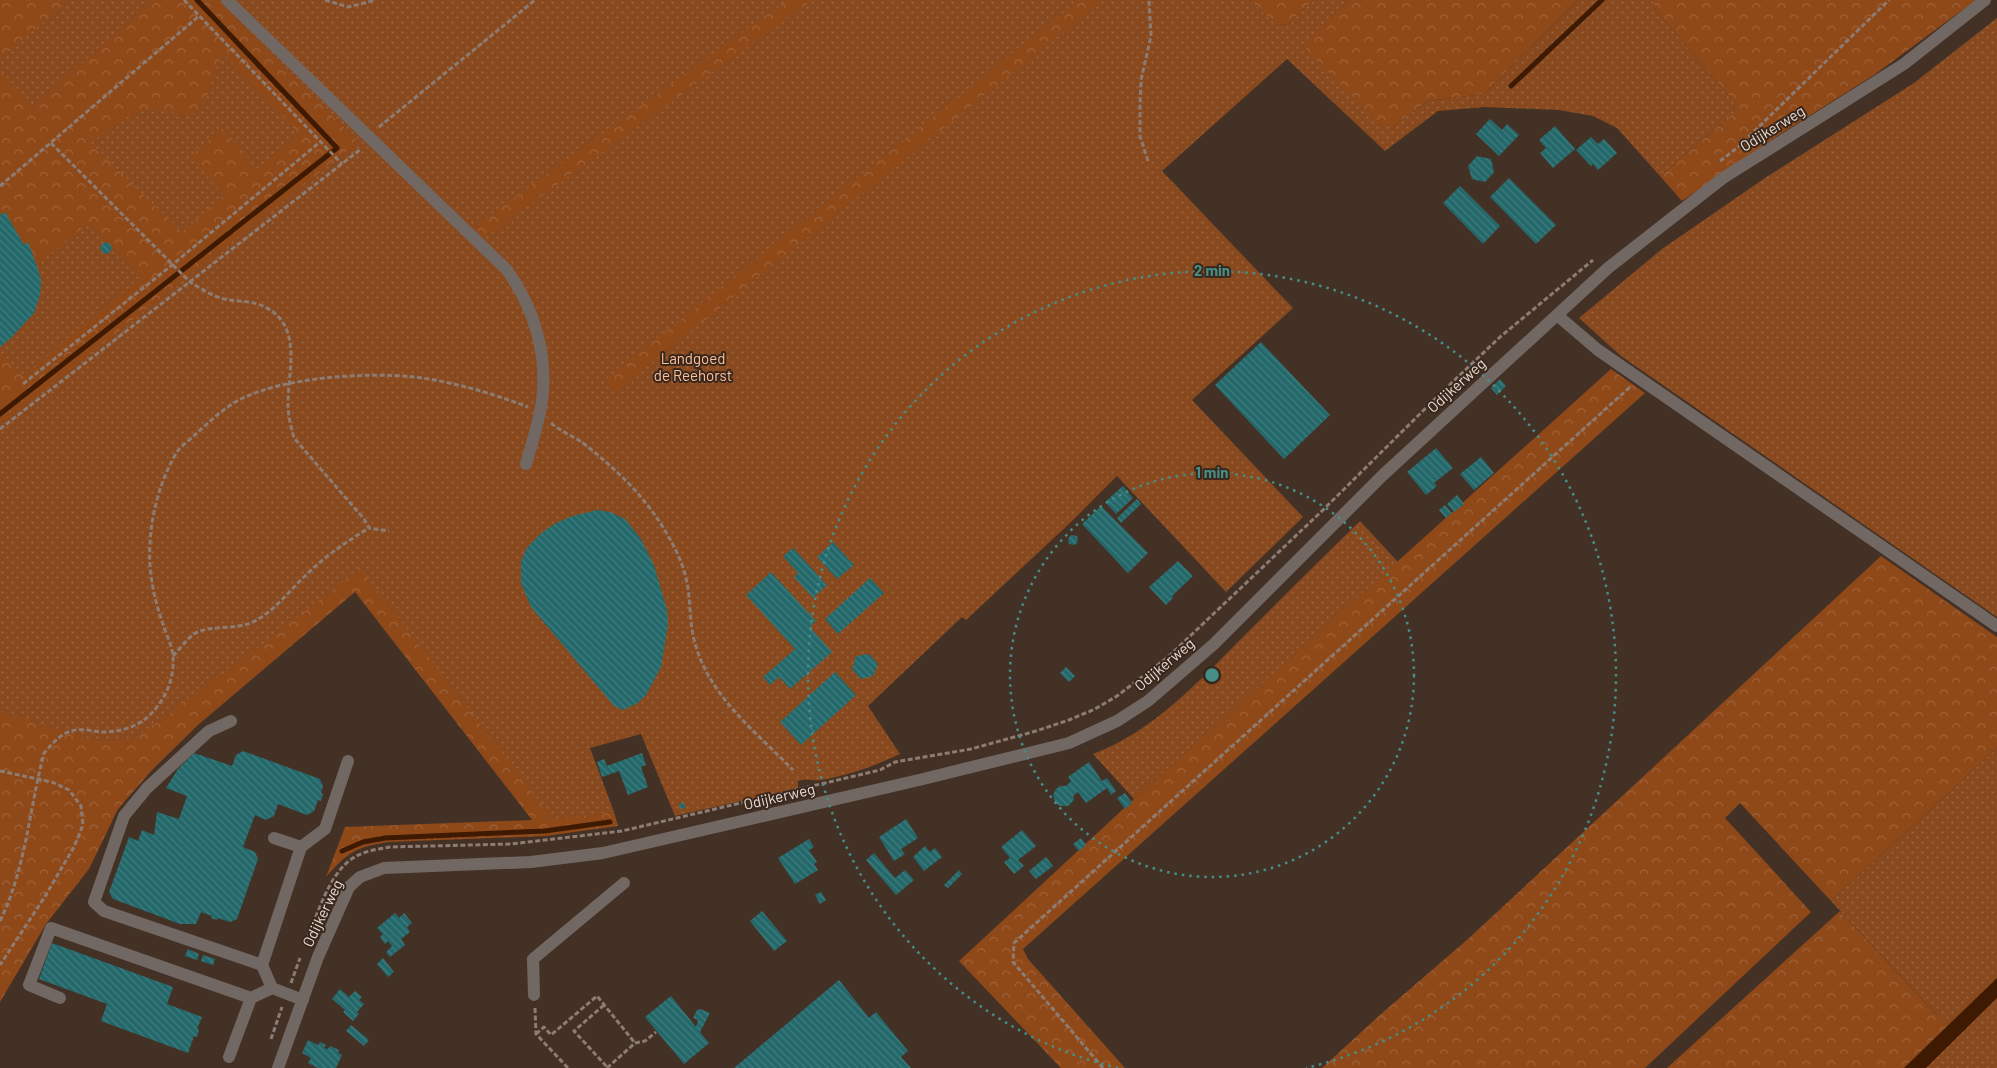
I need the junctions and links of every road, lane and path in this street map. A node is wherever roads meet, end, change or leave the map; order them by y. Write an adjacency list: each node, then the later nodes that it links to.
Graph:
1 (184, 0): 9 (path)
2 (227, 0): 10 (street)
3 (325, 0): 4 (path)
4 (376, 0)
5 (535, 0): 10 (path)
6 (1149, 0): 13 (path)
7 (1889, 0): 15 (path, Odijkerweg)
8 (1985, 0): 20 (street, Odijkerweg)
9 (199, 16): 11 (path); 12 (path)
10 (372, 140): 14 (path); 24 (street)
11 (320, 142): 14 (path); 18 (path)
12 (52, 143): 16 (path); 18 (path)
13 (1148, 161)
14 (342, 164): 19 (path)
15 (1714, 166)
16 (0, 186)
17 (1594, 259): 43 (path, Odijkerweg)
18 (172, 265): 19 (path); 22 (path)
19 (190, 282): 23 (path); 25 (path)
20 (1557, 315): 21 (street); 47 (street, Odijkerweg)
21 (1640, 378): 29 (street); 57 (path)
22 (23, 384)
23 (290, 385): 24 (path); 27 (path); 30 (path)
24 (540, 412): 26 (street); 34 (path)
25 (0, 429)
26 (526, 464)
27 (369, 528): 28 (path); 30 (path)
28 (389, 531)
29 (1997, 626)
30 (173, 656): 35 (path)
31 (231, 721): 41 (street)
32 (348, 761): 37 (street)
33 (0, 770): 35 (path)
34 (793, 770)
35 (38, 780): 39 (path); 40 (path)
36 (274, 838): 37 (street)
37 (301, 847): 41 (street)
38 (624, 883): 44 (street)
39 (0, 921)
40 (0, 965)
41 (262, 965): 42 (street)
42 (272, 988): 43 (street); 46 (street)
43 (287, 994): 47 (street); 51 (path, Odijkerweg)
44 (534, 994): 50 (path)
45 (60, 998): 46 (street)
46 (250, 998): 53 (street)
47 (303, 1000): 54 (street, Odijkerweg)
48 (604, 1005): 50 (path); 52 (path); 56 (path)
49 (656, 1032): 52 (path)
50 (536, 1034): 55 (path)
51 (271, 1040)
52 (635, 1043): 56 (path)
53 (229, 1057)
54 (278, 1068)
55 (568, 1068)
56 (607, 1068)
57 (1102, 1068)

